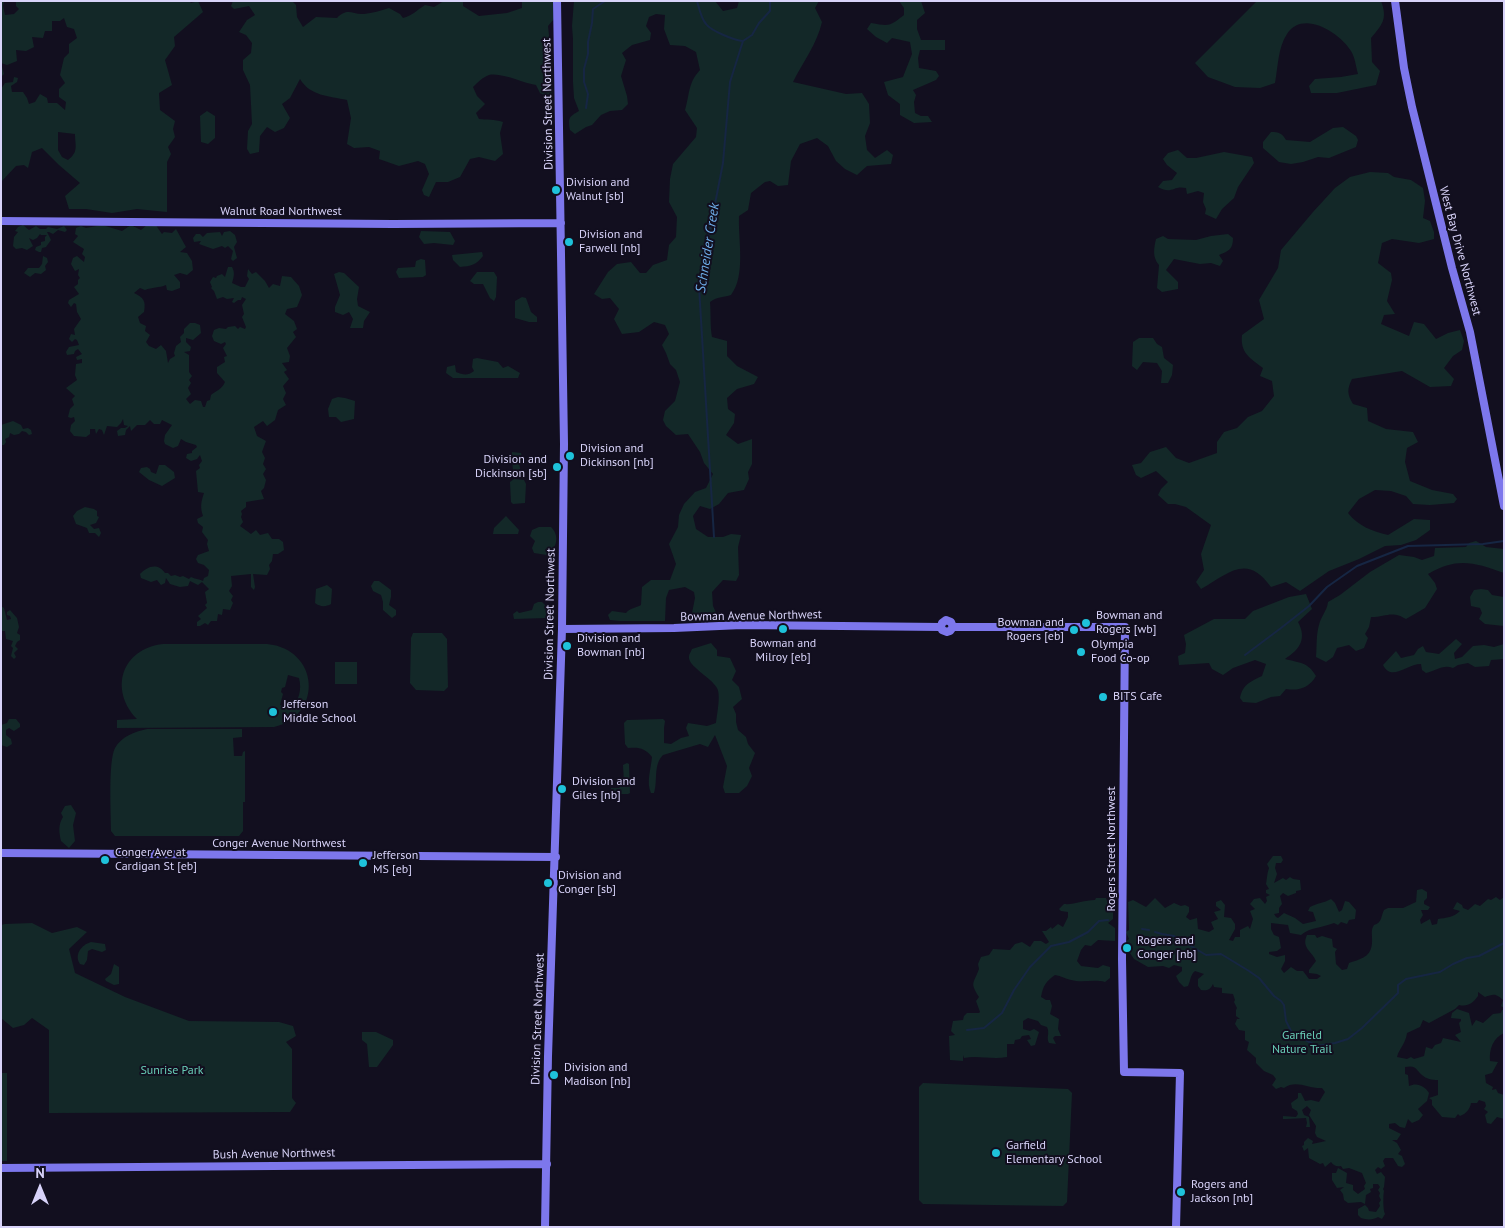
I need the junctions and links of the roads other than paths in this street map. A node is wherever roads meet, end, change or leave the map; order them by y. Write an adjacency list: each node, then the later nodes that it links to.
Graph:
1 (557, 1): 4 (street, Division Street Northwest)
2 (1395, 1): 5 (street, West Bay Drive Northwest)
3 (1, 221): 4 (street, Walnut Road Northwest)
4 (561, 223): 7 (street, Division Street Northwest)
5 (1504, 506)
6 (1125, 627): 7 (street, Bowman Avenue Northwest); 13 (street, Rogers Street Northwest)
7 (562, 629): 9 (street, Division Street Northwest)
8 (1, 853): 9 (street, Conger Avenue Northwest)
9 (556, 856): 10 (street, Division Street Northwest)
10 (547, 1164): 11 (street, Bush Avenue Northwest); 12 (street, Division Street Northwest)
11 (1, 1168)
12 (545, 1227)
13 (1176, 1227)

